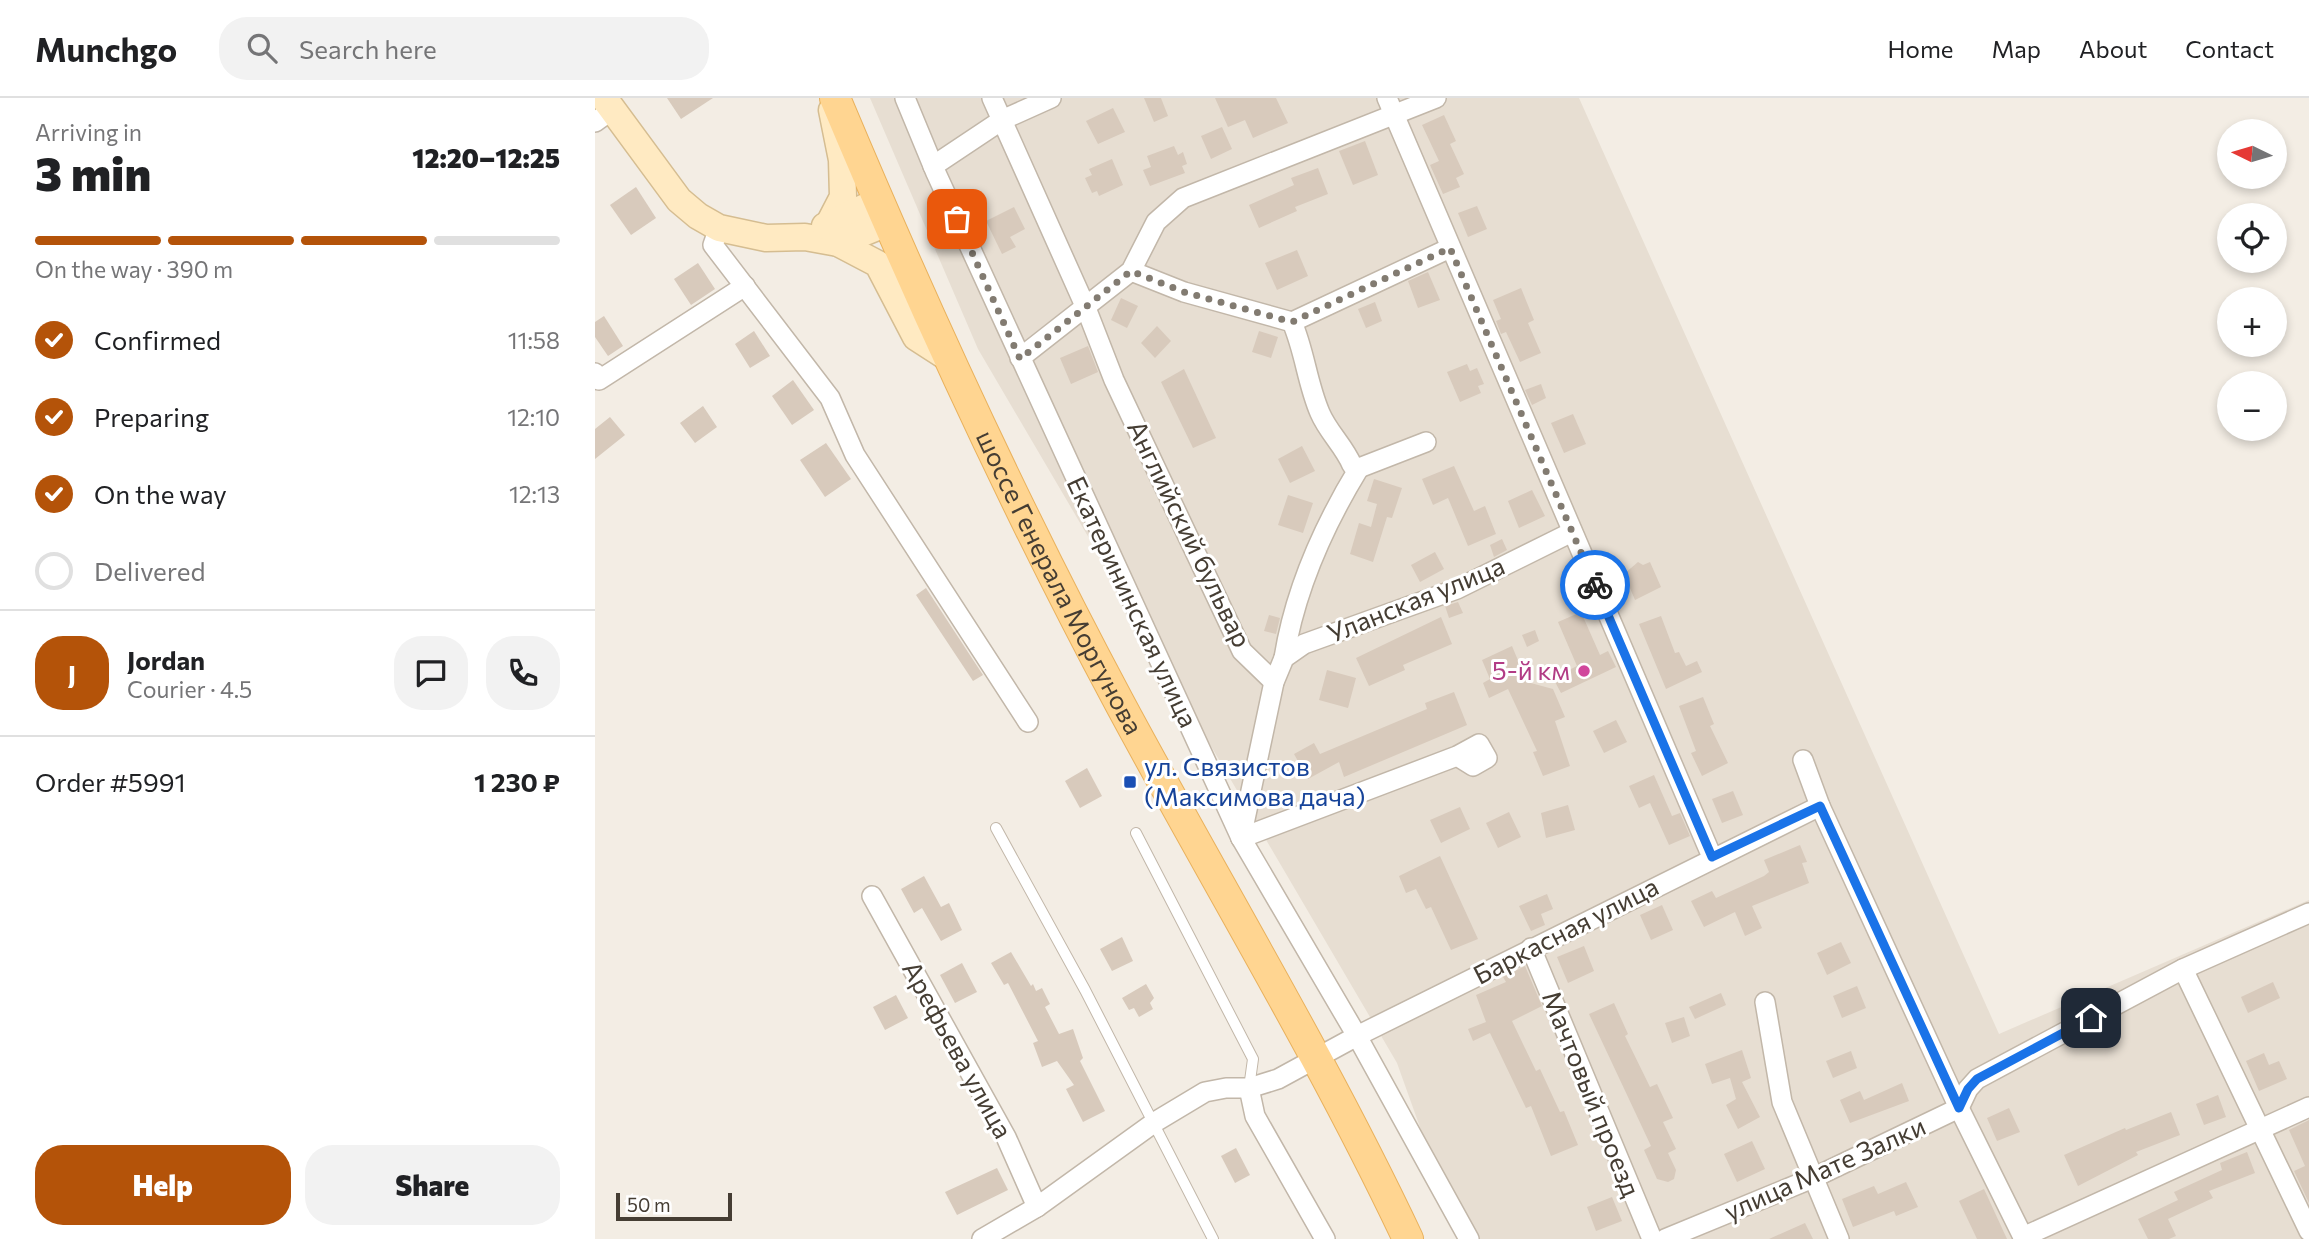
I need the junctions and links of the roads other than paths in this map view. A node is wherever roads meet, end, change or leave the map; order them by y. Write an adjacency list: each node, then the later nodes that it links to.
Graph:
1 (829, 98): 13 (street)
2 (835, 98): 11 (main road, шоссе Генерала Моргунова)
3 (905, 98): 10 (street, Екатерининская улица)
4 (992, 98): 9 (street, Английский бульвар)
5 (1051, 98): 9 (street)
6 (1436, 98): 7 (street)
7 (1391, 106): 14 (street); 15 (street)
8 (604, 110): 12 (street)
9 (1002, 120): 10 (street); 17 (street, Английский бульвар)
10 (933, 166): 20 (street, Екатерининская улица)
11 (883, 212): 13 (street); 19 (main road, шоссе Генерала Моргунова)
12 (719, 229): 13 (street); 16 (street)
13 (834, 233): 19 (street)
14 (1450, 248): 18 (street); 24 (street)
15 (1131, 271): 17 (street); 18 (street)
16 (745, 286): 21 (street); 27 (street)
17 (1086, 308): 20 (street); 26 (street, Английский бульвар)
18 (1292, 322): 23 (street)
19 (947, 357): 41 (main road, шоссе Генерала Моргунова)
20 (1020, 359): 33 (street, Екатерининская улица)
21 (595, 373)
22 (1426, 442): 23 (street)
23 (1359, 468): 25 (street)
24 (1572, 533): 25 (street, Уланская улица); 34 (street)
25 (1284, 658): 26 (street)
26 (1274, 682): 33 (street)
27 (1028, 722)
28 (1457, 756): 33 (street)
29 (1803, 760): 30 (street)
30 (1820, 806): 34 (street, Баркасная улица); 44 (street)
31 (996, 828): 45 (lane)
32 (1136, 833): 42 (lane)
33 (1241, 838): 40 (street, Екатерининская улица)
34 (1712, 857): 37 (street, Баркасная улица)
35 (871, 896): 48 (street, Арефьева улица)
36 (2309, 913): 38 (street, улица Мате Залки)
37 (1531, 948): 40 (street, Баркасная улица); 57 (street, Мачтовый проезд)
38 (2183, 969): 44 (street, улица Мате Залки); 46 (street)
39 (1765, 1002): 47 (street)
40 (1357, 1036): 41 (street, Баркасная улица); 56 (street, Екатерининская улица)
41 (1315, 1061): 42 (street, Баркасная улица); 55 (main road, шоссе Генерала Моргунова)
42 (1249, 1088): 45 (street, Баркасная улица); 49 (street)
43 (2309, 1107): 46 (street)
44 (1959, 1108): 47 (street, улица Мате Залки); 51 (street)
45 (1155, 1122): 48 (street, Баркасная улица); 53 (lane)
46 (2262, 1128): 50 (street); 51 (street)
47 (1813, 1178): 58 (street, улица Мате Залки); 59 (street)
48 (1037, 1207): 52 (street, Баркасная улица)
49 (1319, 1231): 54 (lane)
50 (2309, 1231)
51 (2024, 1238)
52 (982, 1239)
53 (1213, 1239)
54 (1333, 1239)
55 (1408, 1239)
56 (1469, 1239)
57 (1652, 1239)
58 (1665, 1239)
59 (1839, 1239)

